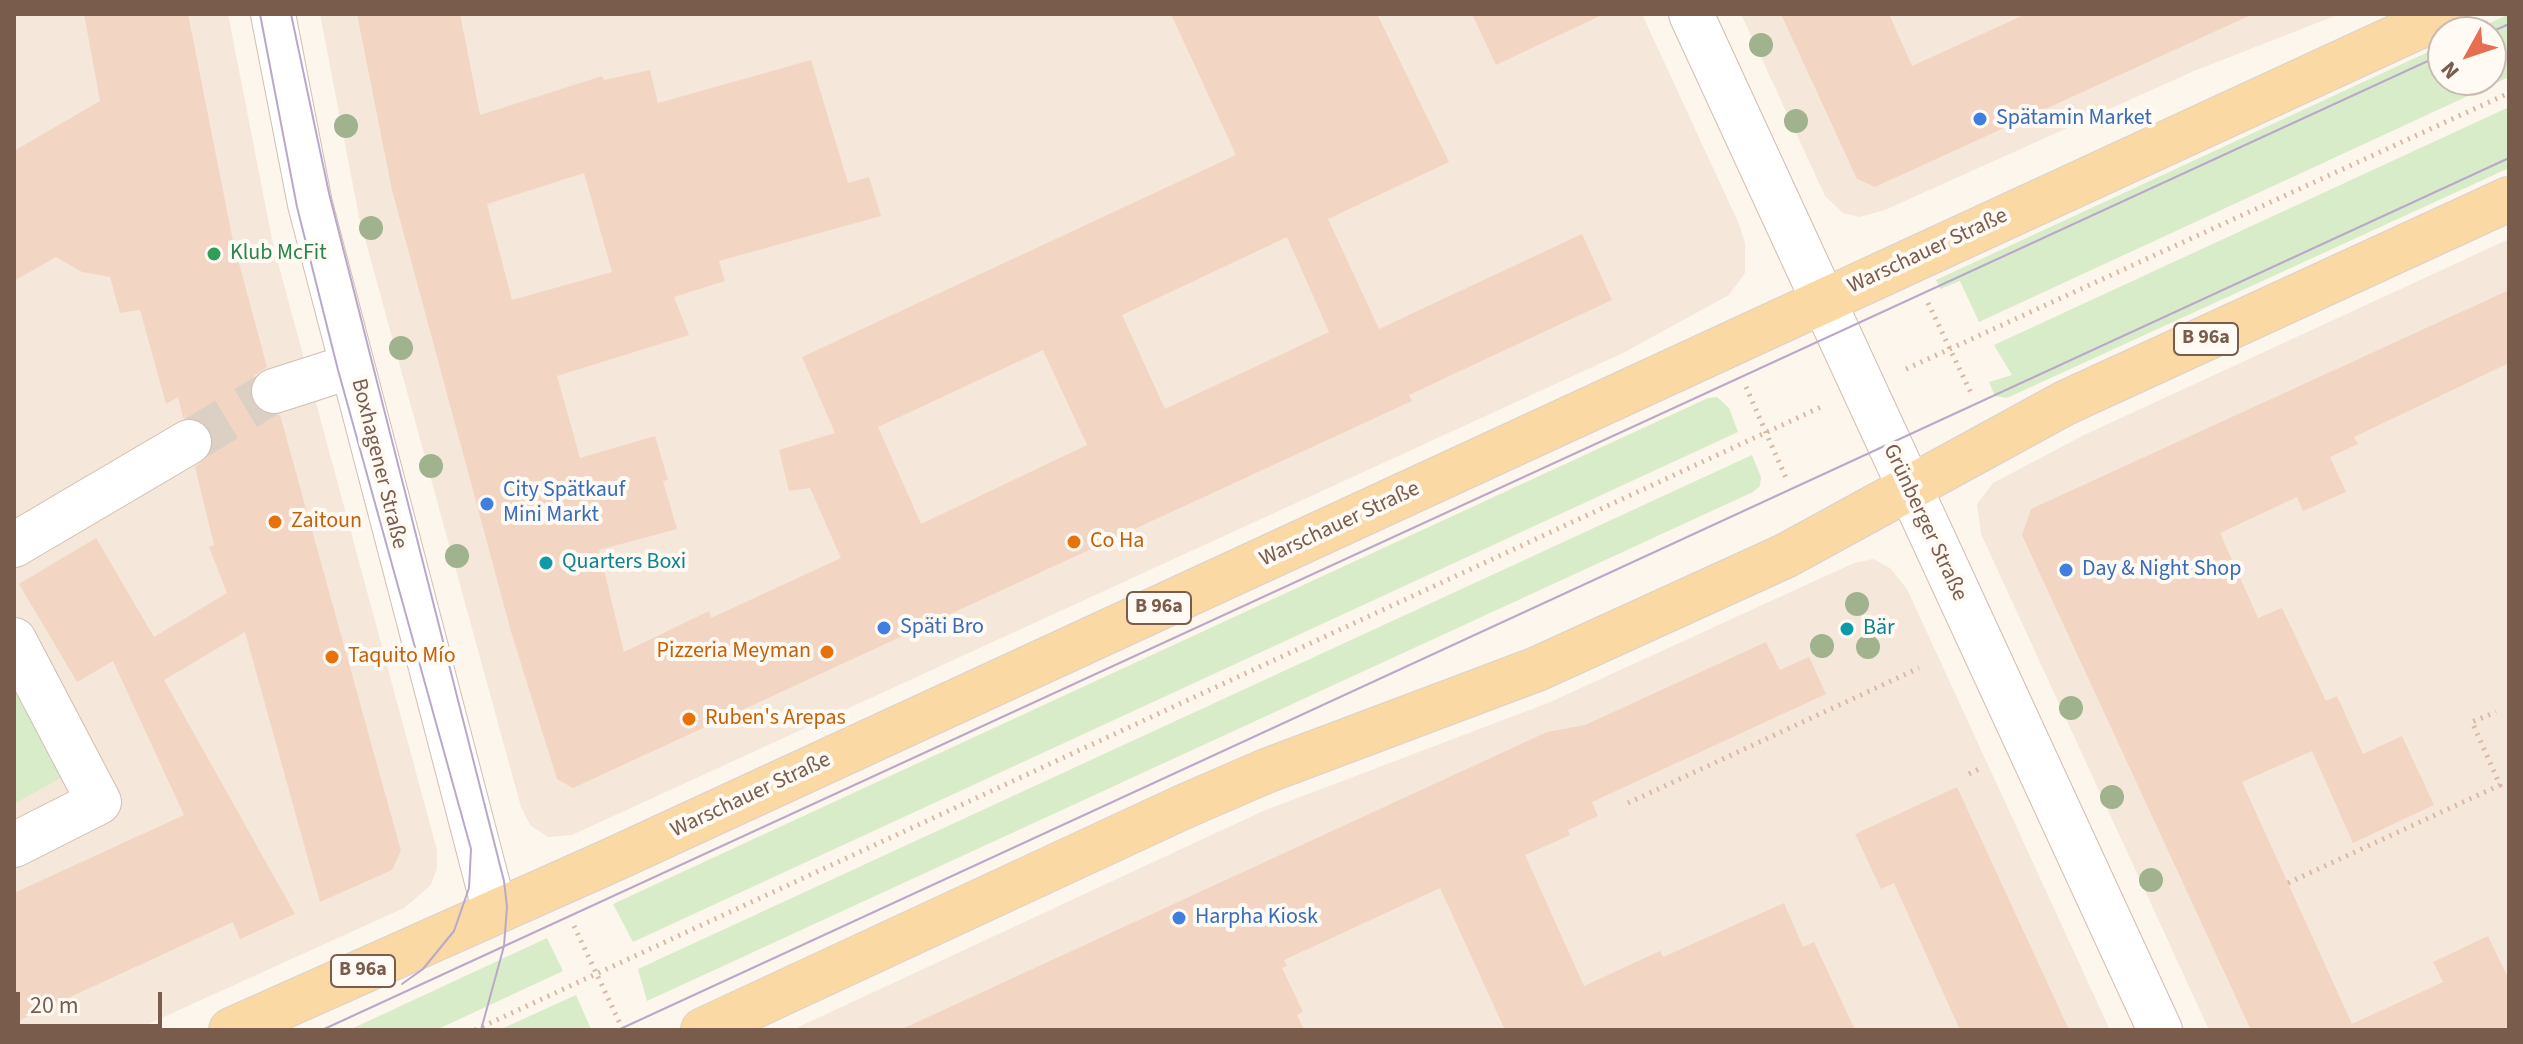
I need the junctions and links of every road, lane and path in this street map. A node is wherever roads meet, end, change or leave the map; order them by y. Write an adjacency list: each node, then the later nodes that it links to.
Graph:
1 (273, 14): 9 (street, Boxhagener Straße)
2 (1691, 14): 6 (street, Grünberger Straße)
3 (2446, 14): 6 (main road, Warschauer Straße / B 96a)
4 (2509, 93): 8 (path)
5 (2509, 199): 18 (main road, B 96a)
6 (1822, 302): 18 (street, Grünberger Straße); 28 (main road, Warschauer Straße / B 96a)
7 (1928, 302): 8 (path)
8 (1951, 351): 10 (path); 13 (path)
9 (352, 366): 12 (street); 29 (street, Boxhagener Straße)
10 (1905, 369)
11 (1745, 387): 15 (path)
12 (274, 391)
13 (1972, 395)
14 (1824, 406): 15 (path)
15 (1767, 435): 17 (path); 30 (path)
16 (189, 442): 19 (street)
17 (1786, 478)
18 (1908, 490): 34 (main road, B 96a); 35 (street, Grünberger Straße)
19 (14, 545)
20 (14, 640): 26 (street)
21 (1919, 668): 25 (path)
22 (2496, 712): 27 (path)
23 (1981, 768): 24 (path)
24 (1969, 774)
25 (1628, 803)
26 (14, 845)
27 (2288, 883)
28 (554, 885): 29 (main road, Warschauer Straße / B 96a); 30 (path)
29 (495, 912): 31 (main road, Warschauer Straße / B 96a)
30 (596, 972): 32 (path); 33 (path)
31 (231, 1030)
32 (475, 1030)
33 (623, 1030)
34 (703, 1030)
35 (2160, 1030)

